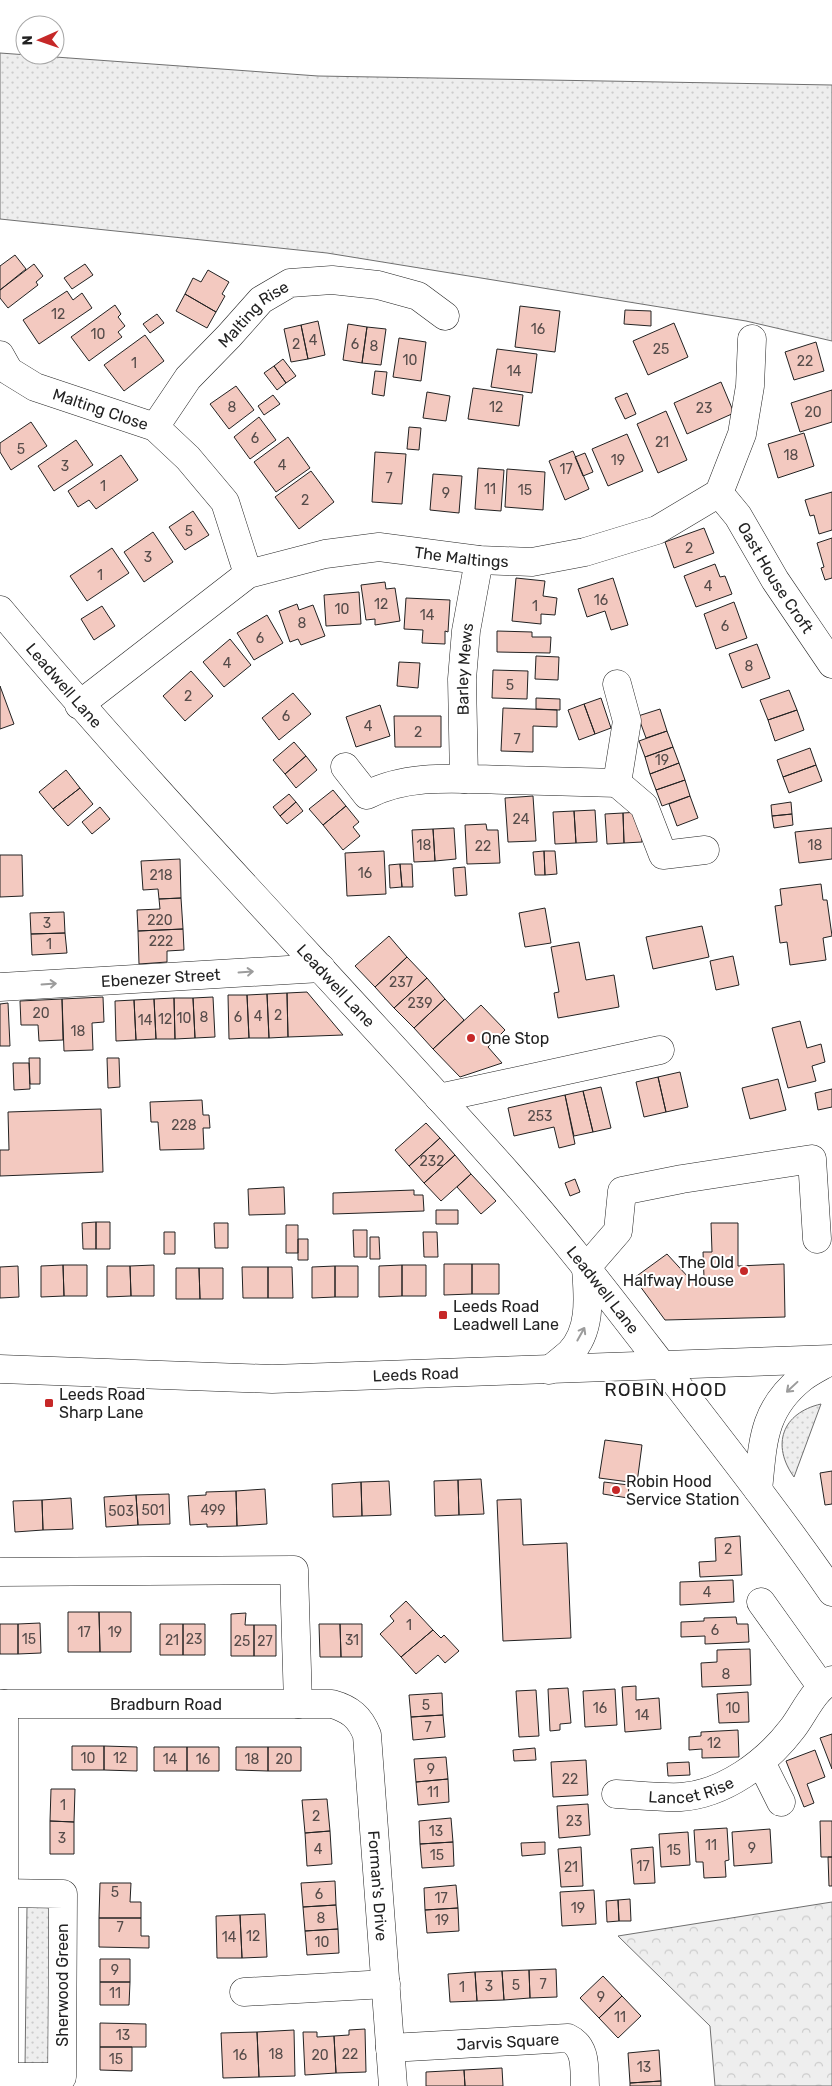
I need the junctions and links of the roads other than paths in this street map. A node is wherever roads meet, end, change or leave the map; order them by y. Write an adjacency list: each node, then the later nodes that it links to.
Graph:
1 (445, 316): 4 (street, Malting Rise)
2 (752, 339): 5 (street)
3 (0, 355): 4 (street, Malting Close)
4 (155, 427): 7 (street, Malting Close)
5 (719, 492): 6 (street, The Maltings); 9 (street, Oast House Croft)
6 (480, 560): 7 (street, The Maltings); 13 (street, Barley Mews)
7 (248, 574): 11 (street, The Maltings)
8 (0, 610): 11 (street, Leadwell Lane)
9 (832, 664)
10 (617, 684): 14 (street)
11 (79, 705): 16 (street, Leadwell Lane)
12 (345, 767): 13 (street)
13 (464, 779): 14 (street)
14 (617, 783): 15 (street)
15 (704, 850)
16 (321, 968): 17 (street, Ebenezer Street, one-way to 16); 19 (street, Leadwell Lane)
17 (0, 987)
18 (660, 1050): 19 (street)
19 (439, 1098): 21 (street, Leadwell Lane)
20 (817, 1239): 21 (street)
21 (586, 1268): 23 (street, Leadwell Lane); 25 (street, one-way to 21)
22 (832, 1360): 23 (street, Leeds Road); 26 (street, one-way to 26)
23 (663, 1366): 25 (street, Leeds Road); 26 (street, Leadwell Lane)
24 (0, 1369): 25 (street, Leeds Road)
25 (549, 1370)
26 (758, 1490): 28 (street, Leadwell Lane)
27 (0, 1572): 32 (street)
28 (832, 1592)
29 (760, 1602): 30 (street)
30 (827, 1683): 34 (street, Lancet Rise)
31 (2, 1704): 32 (street, Bradburn Road); 37 (street, Sherwood Green)
32 (298, 1704): 33 (street, Bradburn Road)
33 (332, 1704): 38 (street, Forman's Drive)
34 (761, 1762): 35 (street, Lancet Rise); 36 (street)
35 (616, 1794)
36 (781, 1802)
37 (2, 1894): 41 (street, Sherwood Green); 41 (street, Sherwood Green)
38 (386, 1984): 39 (street); 40 (street, Forman's Drive)
39 (244, 1992)
40 (390, 2048): 42 (street, Forman's Drive); 43 (street, Jarvis Square)
41 (3, 2080)
42 (393, 2086)
43 (585, 2086)

